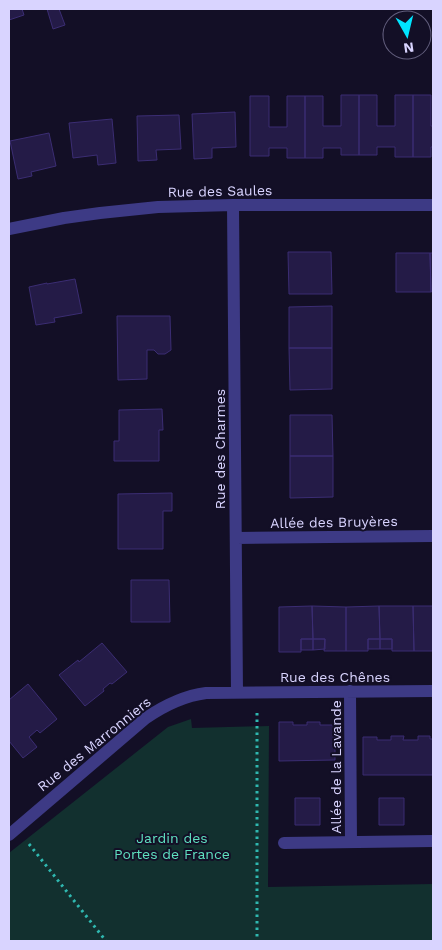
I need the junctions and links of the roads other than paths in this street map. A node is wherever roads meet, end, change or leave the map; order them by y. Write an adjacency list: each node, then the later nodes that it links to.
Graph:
1 (233, 205): 2 (street, Rue des Saules); 3 (street, Rue des Saules); 5 (street, Rue des Charmes)
2 (433, 205)
3 (9, 229)
4 (433, 536): 5 (street, Allée des Bruyères)
5 (236, 538): 7 (street, Rue des Charmes)
6 (433, 691): 8 (street, Rue des Chênes)
7 (237, 692): 8 (street, Rue des Chênes); 9 (street, Rue des Marronniers)
8 (350, 692): 11 (street, Allée de la Lavande)
9 (11, 833)
10 (433, 841): 11 (street, Allée de la Lavande)
11 (351, 842): 12 (street, Allée de la Lavande)
12 (284, 843)

